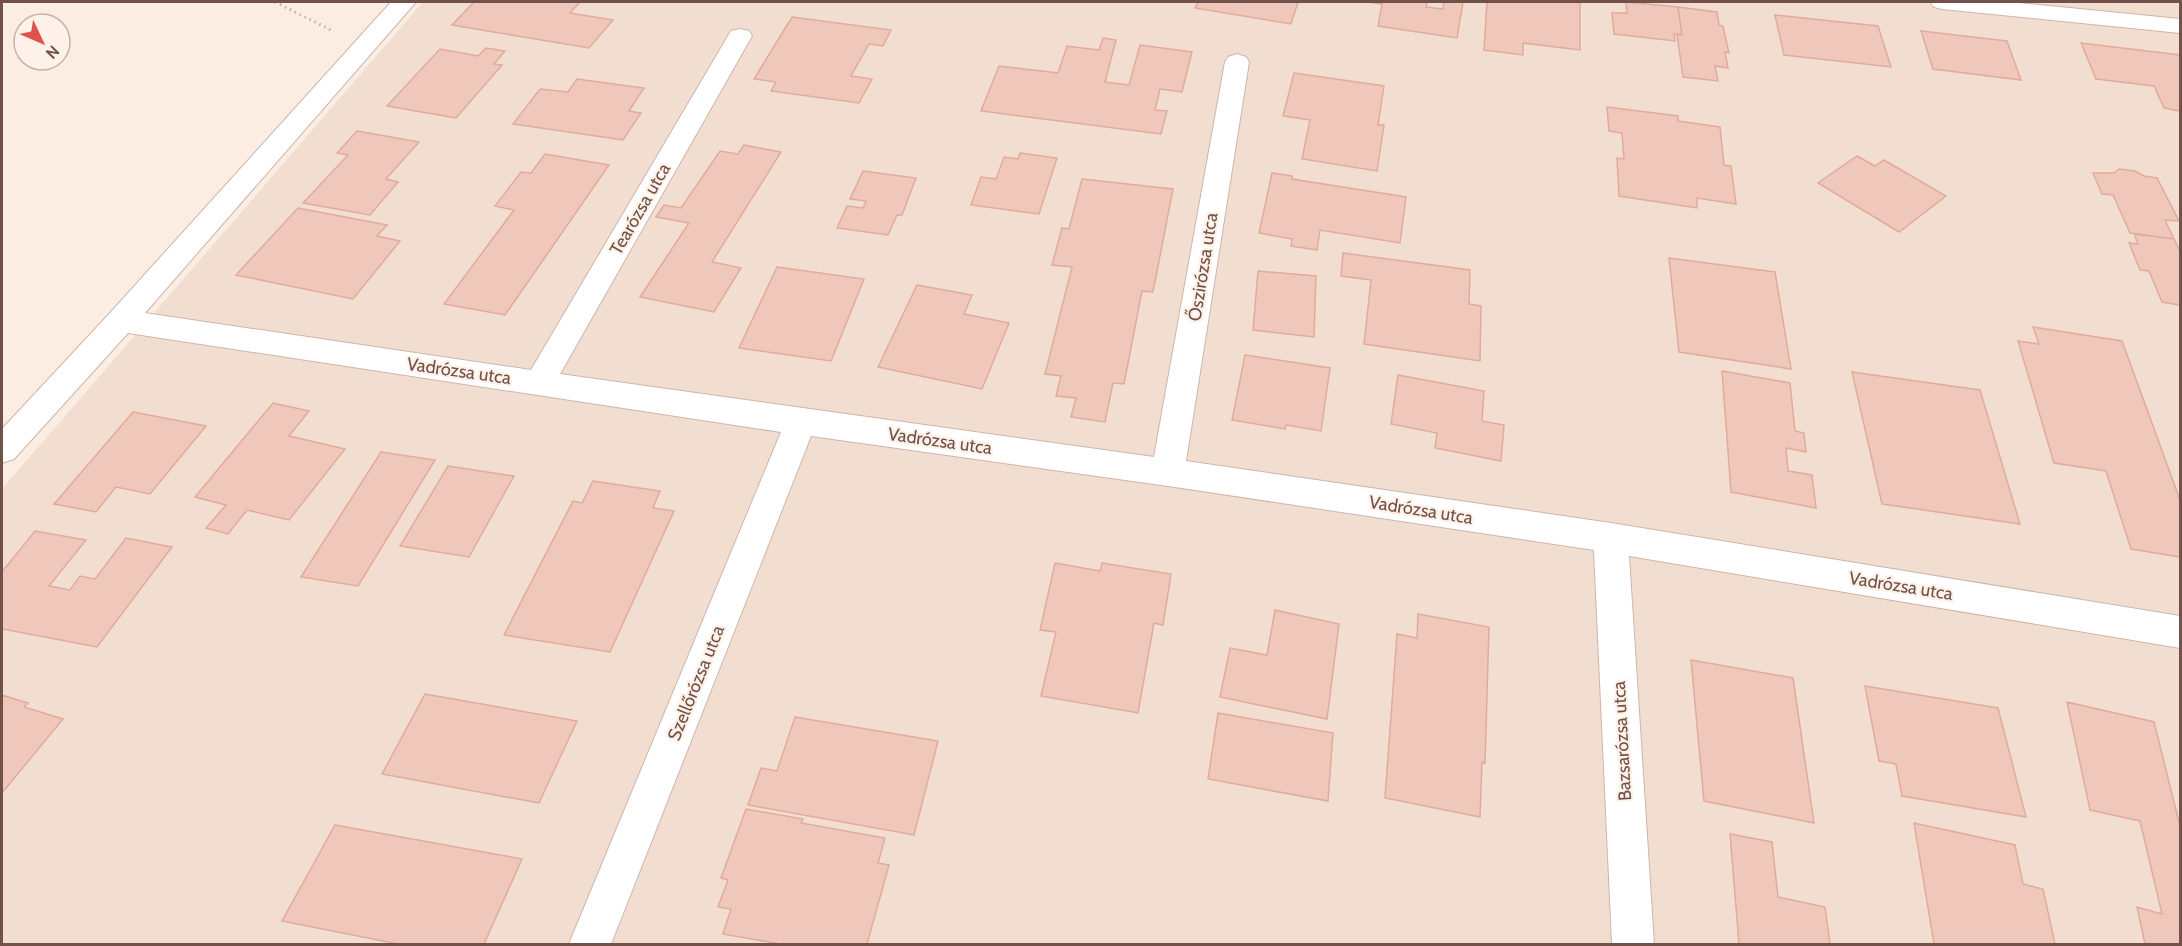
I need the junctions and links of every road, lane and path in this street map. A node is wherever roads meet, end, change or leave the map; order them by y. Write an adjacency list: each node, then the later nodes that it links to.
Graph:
1 (275, 2): 6 (path)
2 (404, 2): 6 (street)
3 (1942, 2): 4 (street)
4 (2181, 26)
5 (740, 36): 9 (street, Tearózsa utca)
6 (364, 47): 8 (street)
7 (1237, 62): 12 (street, Őszirózsa utca)
8 (121, 321): 9 (street, Vadrózsa utca); 11 (street)
9 (540, 382): 10 (street, Vadrózsa utca)
10 (801, 422): 12 (street, Vadrózsa utca); 15 (street, Szellőrózsa utca)
11 (2, 450)
12 (1168, 472): 13 (street, Vadrózsa utca)
13 (1611, 538): 14 (street, Vadrózsa utca); 16 (street, Bazsarózsa utca)
14 (2181, 632)
15 (590, 945)
16 (1633, 945)

